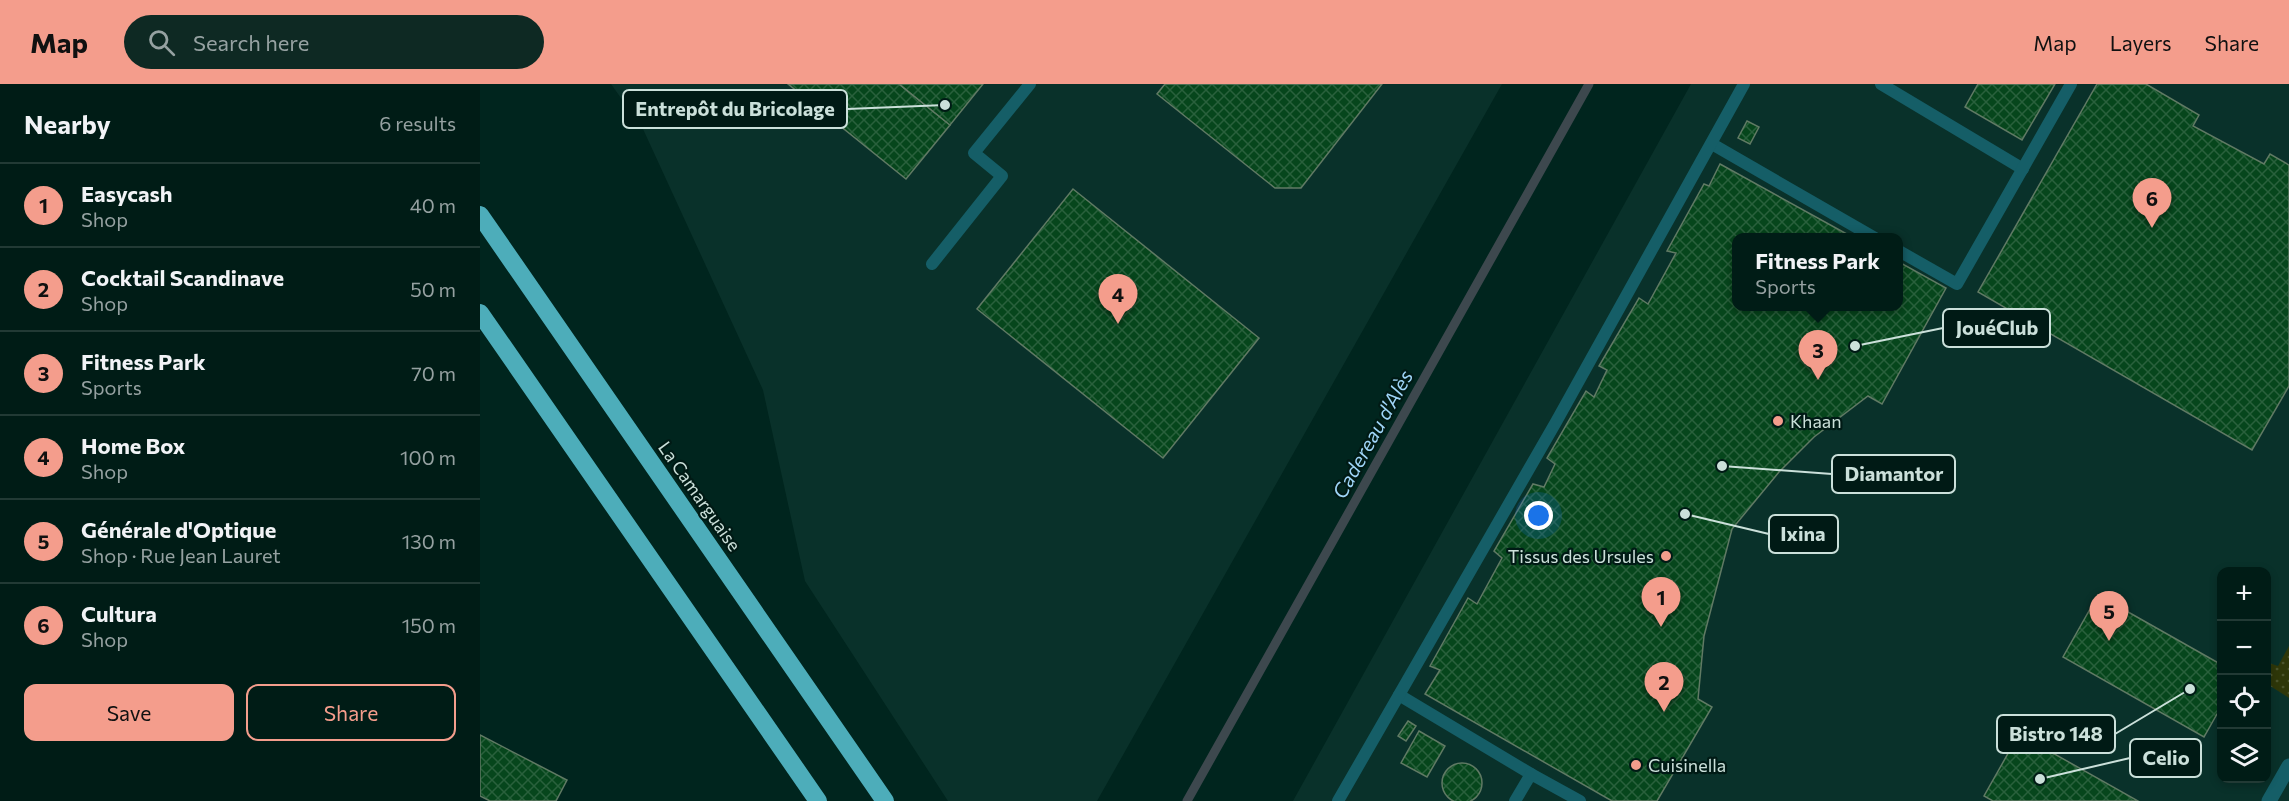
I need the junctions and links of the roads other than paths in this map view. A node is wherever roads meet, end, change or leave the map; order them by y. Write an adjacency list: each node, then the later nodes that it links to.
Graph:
1 (1030, 84): 10 (lane)
2 (1744, 84): 5 (lane)
3 (1881, 84): 6 (lane)
4 (2072, 84): 6 (lane)
5 (1712, 144): 8 (lane); 14 (lane)
6 (2023, 169): 9 (lane)
7 (480, 215): 18 (highway, La Camarguaise)
8 (1868, 233)
9 (1903, 253)
10 (932, 264)
11 (480, 313): 13 (highway)
12 (480, 330): 13 (highway)
13 (626, 525): 17 (highway)
14 (1399, 695): 16 (lane); 19 (lane)
15 (2289, 766): 22 (street)
16 (1531, 774): 20 (lane); 21 (lane)
17 (818, 801)
18 (885, 801)
19 (1338, 801)
20 (1515, 801)
21 (1580, 801)
22 (2269, 801)

